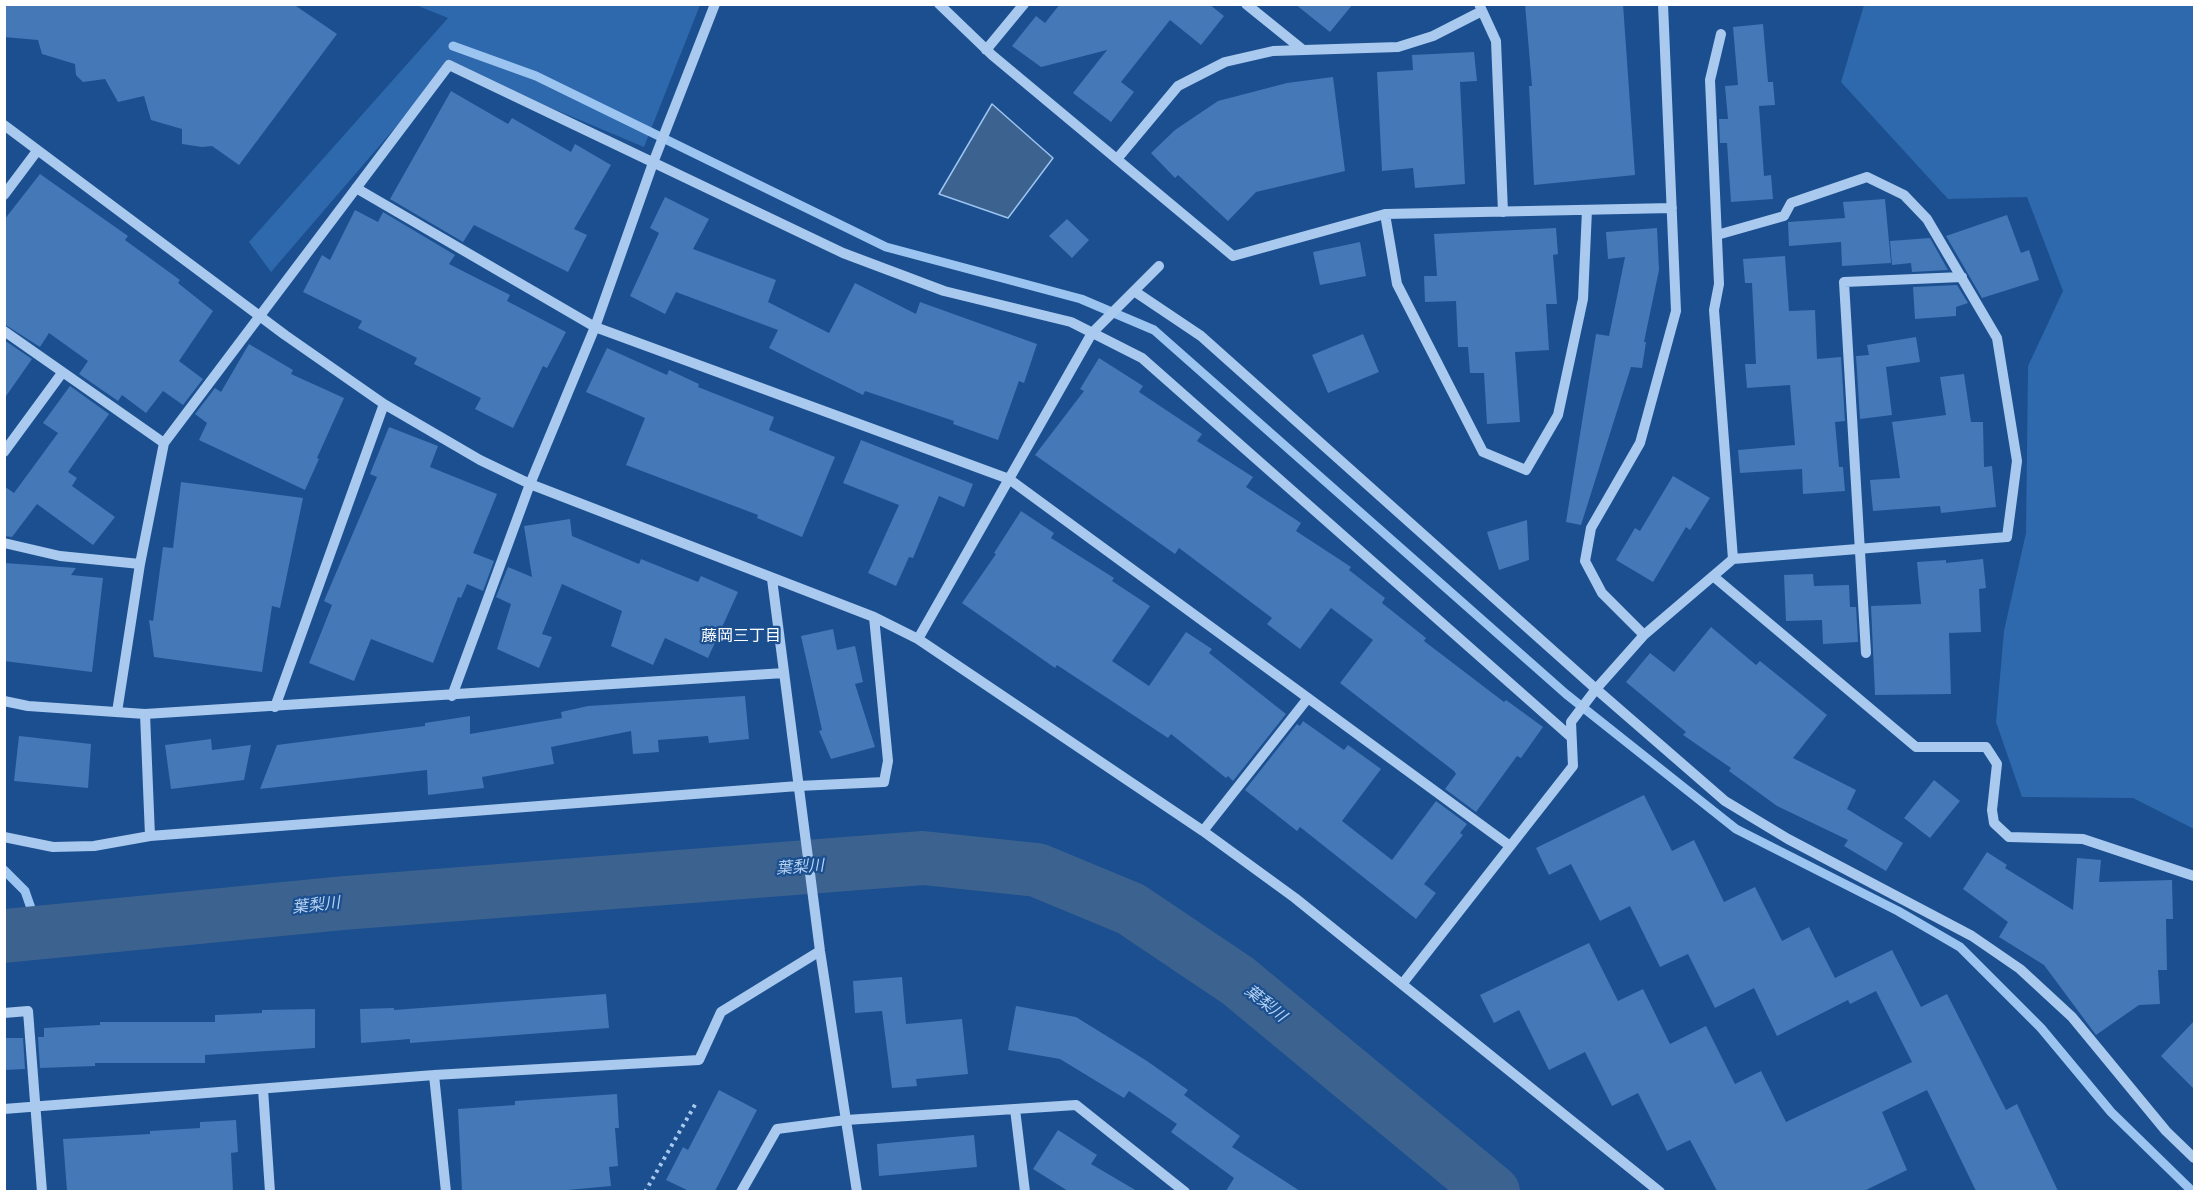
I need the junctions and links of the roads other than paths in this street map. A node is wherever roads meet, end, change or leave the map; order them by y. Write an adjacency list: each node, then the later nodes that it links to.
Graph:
1 (715, 4): 13 (street)
2 (939, 4): 8 (street)
3 (1024, 4): 8 (street)
4 (1246, 4): 9 (street)
5 (1663, 4): 16 (street)
6 (1480, 8): 9 (street); 18 (street)
7 (1721, 34): 20 (street)
8 (986, 50): 12 (street)
9 (1303, 50): 12 (street)
10 (4, 125): 11 (street)
11 (37, 151): 15 (street); 24 (street)
12 (1117, 159): 19 (street)
13 (652, 163): 14 (street); 25 (street); 27 (street)
14 (356, 188): 24 (street); 25 (street)
15 (4, 195)
16 (1671, 208): 17 (street); 41 (street)
17 (1587, 210): 18 (street); 19 (street)
18 (1503, 212): 19 (street)
19 (1385, 214)
20 (1717, 235): 22 (street); 36 (street)
21 (1159, 266): 23 (street)
22 (1962, 277): 35 (street); 35 (street)
23 (1134, 291): 27 (street); 45 (street)
24 (259, 315): 29 (street); 30 (street)
25 (595, 327): 32 (street); 33 (street)
26 (4, 331): 28 (street)
27 (1092, 333): 32 (street); 52 (street)
28 (62, 373): 30 (street); 31 (street)
29 (384, 404): 33 (street); 49 (street)
30 (164, 442): 37 (street)
31 (4, 452)
32 (1009, 479): 42 (street); 47 (street)
33 (530, 484): 39 (street); 46 (street)
34 (4, 543): 37 (street)
35 (1860, 549): 36 (street); 43 (street)
36 (1734, 559): 38 (street)
37 (140, 564): 50 (street)
38 (1713, 576): 41 (street); 58 (street)
39 (772, 579): 40 (street); 44 (street)
40 (874, 617): 42 (street); 53 (street)
41 (1644, 635): 45 (street)
42 (918, 639): 54 (street)
43 (1866, 653)
44 (784, 673): 46 (street); 53 (street)
45 (1596, 689): 52 (street); 68 (street)
46 (452, 696): 49 (street)
47 (1308, 698): 54 (street); 57 (street)
48 (4, 701): 50 (street)
49 (275, 706): 51 (street)
50 (117, 712): 51 (street)
51 (145, 714): 55 (street)
52 (1571, 737): 57 (street)
53 (798, 786): 55 (street); 59 (street)
54 (1203, 831): 60 (street)
55 (150, 836): 56 (street)
56 (4, 837)
57 (1510, 846): 60 (street)
58 (2194, 876)
59 (820, 951): 62 (street); 67 (street)
60 (1403, 983): 76 (street)
61 (4, 1013): 64 (street)
62 (434, 1075): 63 (street); 71 (street)
63 (263, 1089): 64 (street); 70 (street)
64 (35, 1107): 65 (street); 69 (street)
65 (4, 1109)
66 (1015, 1109): 67 (street); 74 (street); 75 (street)
67 (846, 1120): 72 (street); 73 (street)
68 (2194, 1158)
69 (42, 1191)
70 (270, 1191)
71 (446, 1191)
72 (741, 1191)
73 (857, 1191)
74 (1025, 1191)
75 (1185, 1191)
76 (1660, 1191)

